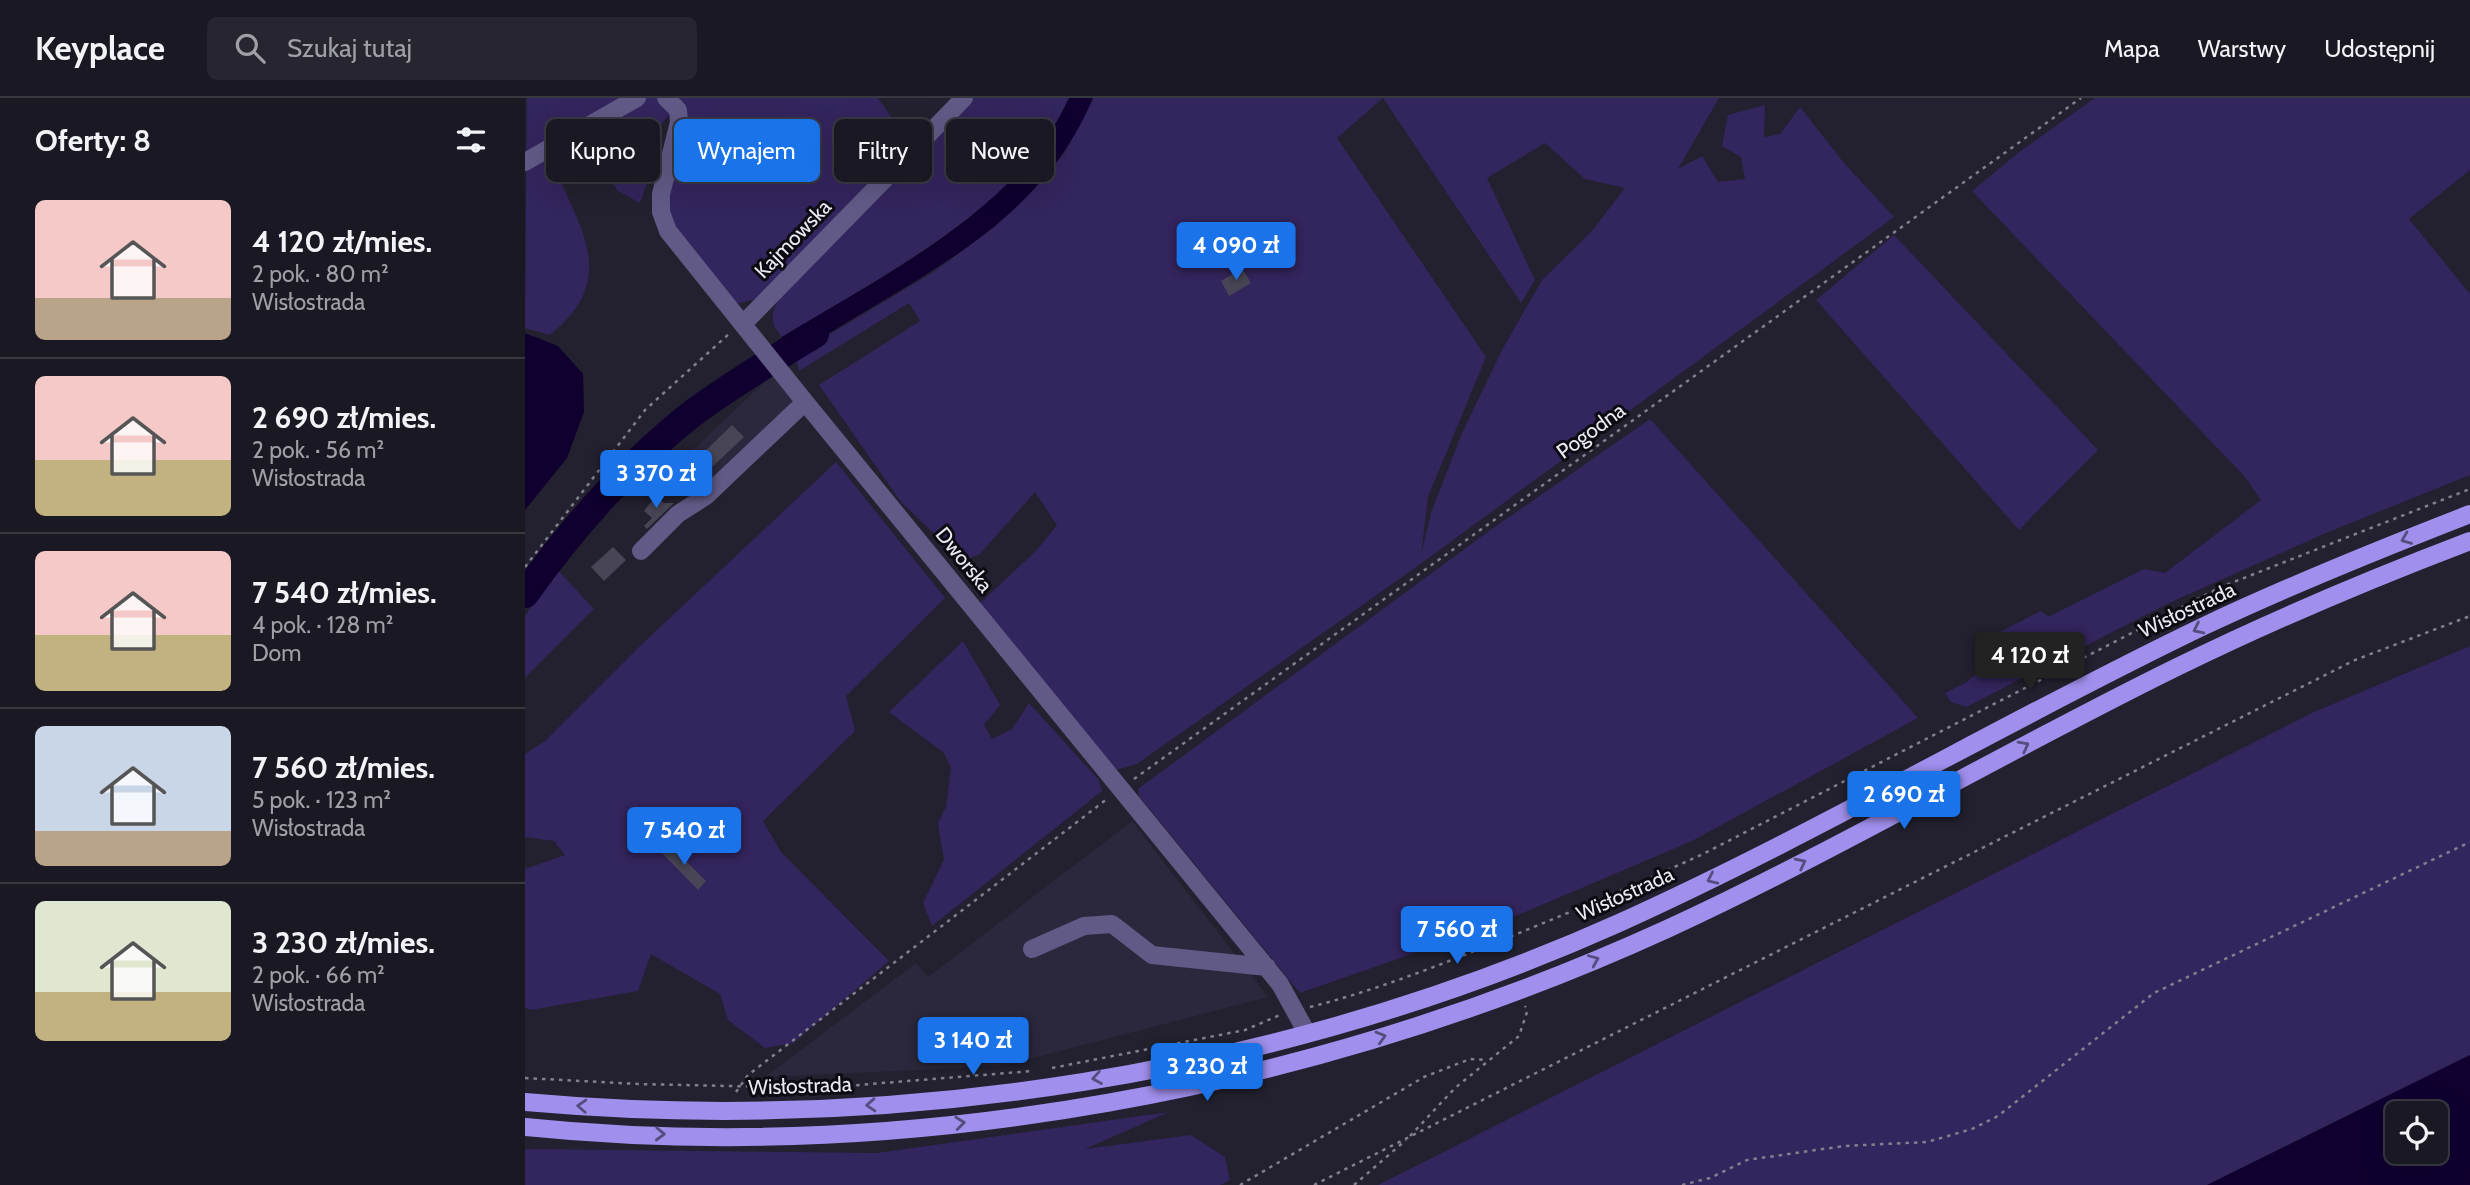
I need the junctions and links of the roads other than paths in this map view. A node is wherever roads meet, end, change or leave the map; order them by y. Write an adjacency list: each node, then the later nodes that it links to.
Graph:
1 (637, 98): 4 (street)
2 (666, 98): 5 (street, Dworska)
3 (964, 98): 5 (street, Kajmowska)
4 (525, 162)
5 (744, 323): 6 (street, Dworska)
6 (805, 402): 9 (street); 11 (street, Dworska)
7 (2470, 514): 12 (main road, Wisłostrada, one-way to 12)
8 (2470, 541): 13 (main road, one-way to 8)
9 (641, 551)
10 (1032, 949): 11 (street)
11 (1267, 967): 12 (street, Dworska)
12 (1307, 1032): 13 (main road); 14 (main road, Wisłostrada, one-way to 14)
13 (1315, 1056): 15 (main road, one-way to 13)
14 (525, 1102)
15 (525, 1128)

